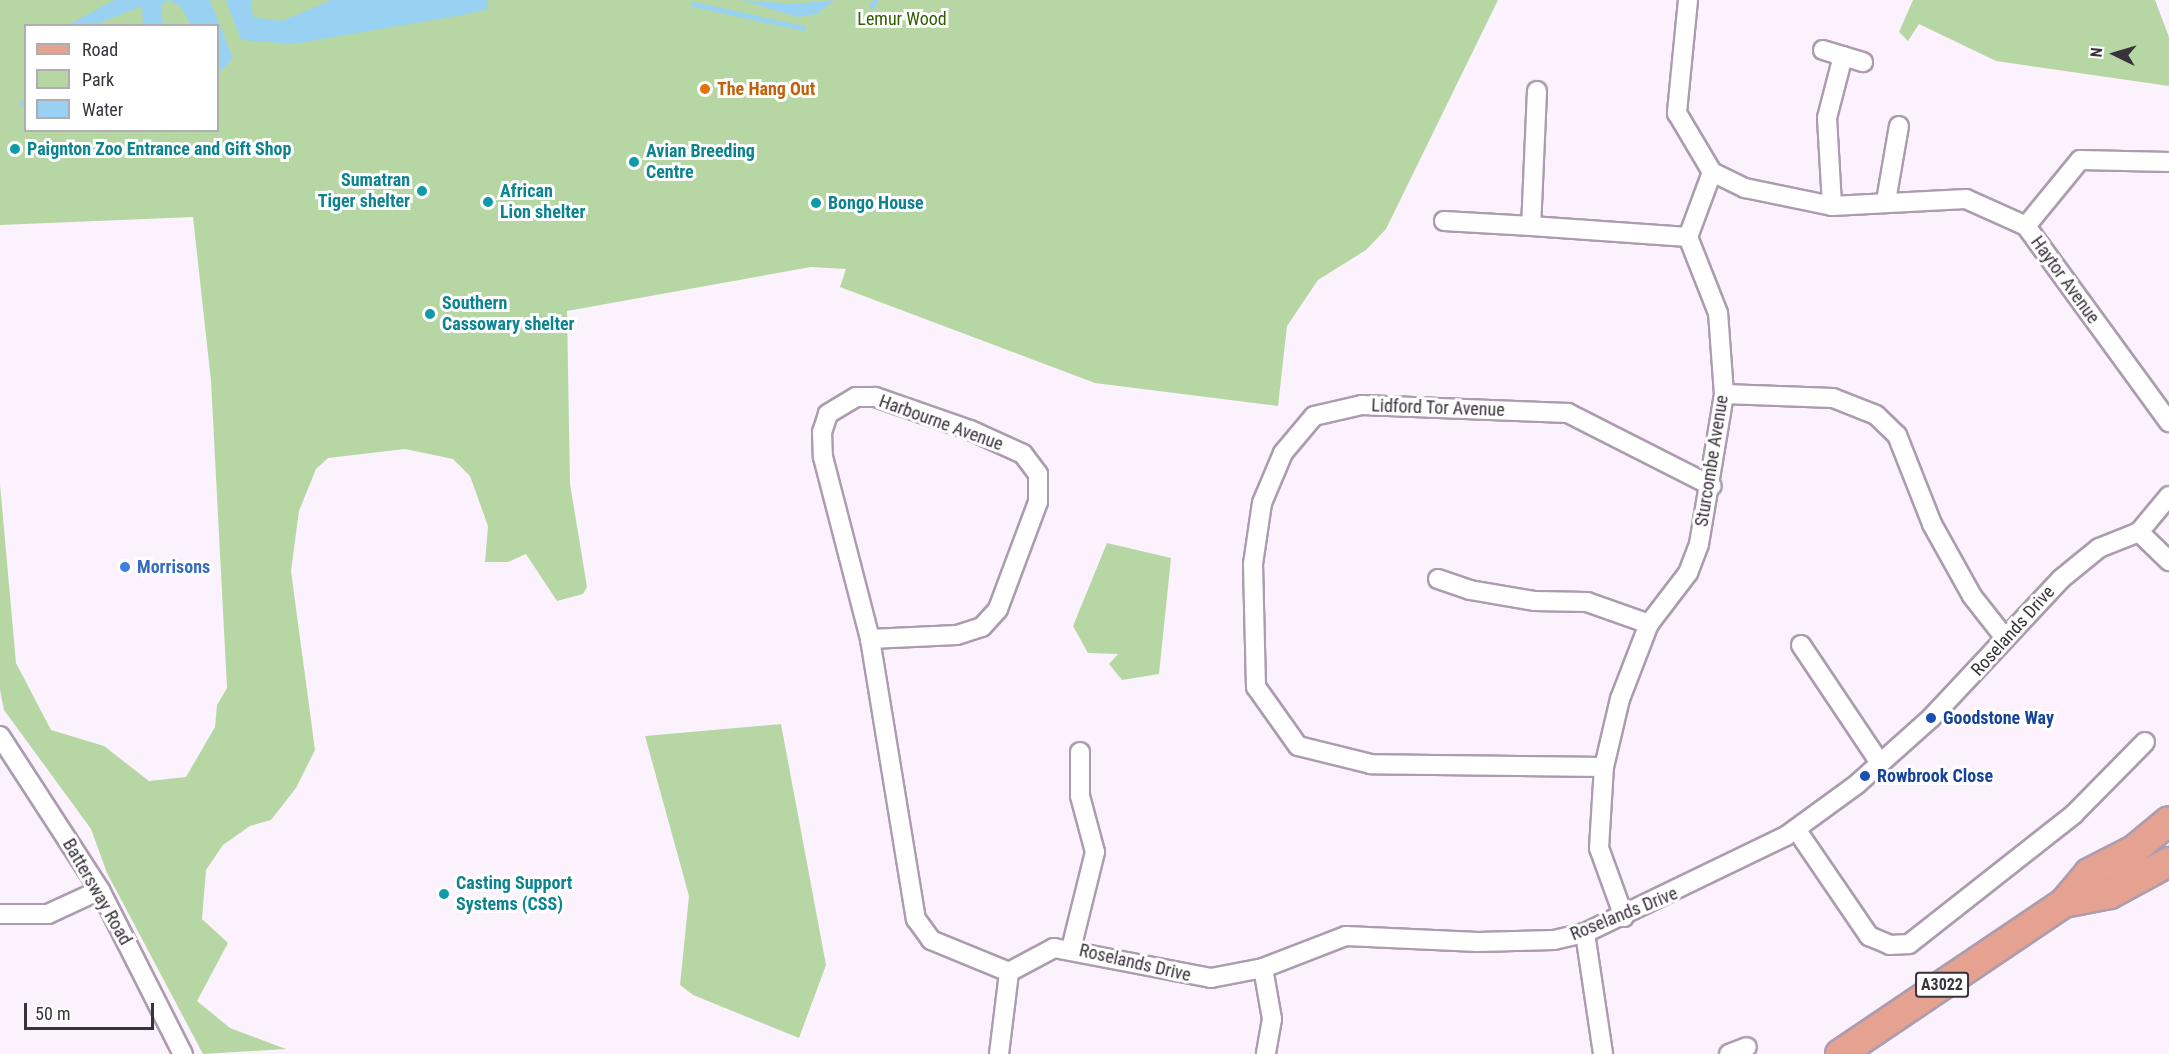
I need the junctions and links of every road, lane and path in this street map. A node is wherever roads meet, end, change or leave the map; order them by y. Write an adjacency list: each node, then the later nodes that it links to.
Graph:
1 (1688, 0): 8 (street)
2 (1823, 50): 3 (street)
3 (1843, 56): 4 (street); 10 (street)
4 (1863, 62)
5 (1537, 91): 12 (street)
6 (1899, 126): 9 (street)
7 (2169, 162): 13 (street)
8 (1712, 172): 10 (street, Haytor Avenue); 14 (street)
9 (1886, 201): 10 (street, Haytor Avenue); 13 (street, Haytor Avenue)
10 (1832, 206)
11 (1444, 221): 12 (street)
12 (1531, 226): 14 (street)
13 (2026, 226): 16 (street, Haytor Avenue)
14 (1688, 237): 15 (street, Sturcombe Avenue)
15 (1724, 394): 17 (street, Sturcombe Avenue); 23 (street)
16 (2169, 422)
17 (1712, 486): 22 (street, Sturcombe Avenue); 30 (street, Lidford Tor Avenue)
18 (2169, 496): 19 (street, Roselands Drive)
19 (2139, 532): 20 (street); 23 (street, Roselands Drive)
20 (2169, 561)
21 (1438, 579): 22 (street)
22 (1649, 624): 30 (street, Sturcombe Avenue)
23 (2006, 638): 29 (street, Roselands Drive)
24 (870, 639): 24 (street, Harbourne Avenue); 43 (street, Harbourne Avenue)
25 (1801, 645): 29 (street)
26 (0, 736): 36 (street, Battersway Road)
27 (2145, 742): 32 (street)
28 (1080, 752): 41 (street)
29 (1880, 763): 32 (street, Roselands Drive)
30 (1604, 766): 39 (street, Sturcombe Avenue)
31 (2169, 821): 34 (main road)
32 (1796, 829): 39 (street, Roselands Drive)
33 (2169, 845): 34 (main road)
34 (2134, 850): 37 (main road)
35 (2169, 862): 37 (main road, A3022)
36 (100, 890): 38 (street); 45 (street, Battersway Road)
37 (2064, 903): 50 (main road, A3022)
38 (0, 914)
39 (1624, 916): 40 (street, Roselands Drive)
40 (1585, 933): 42 (street, Roselands Drive); 48 (street)
41 (1071, 949): 42 (street, Roselands Drive); 43 (street, Roselands Drive)
42 (1263, 968): 47 (street)
43 (1009, 972): 46 (street)
44 (1747, 1047): 49 (street)
45 (183, 1054)
46 (999, 1054)
47 (1266, 1054)
48 (1603, 1054)
49 (1728, 1054)
50 (1840, 1054)

